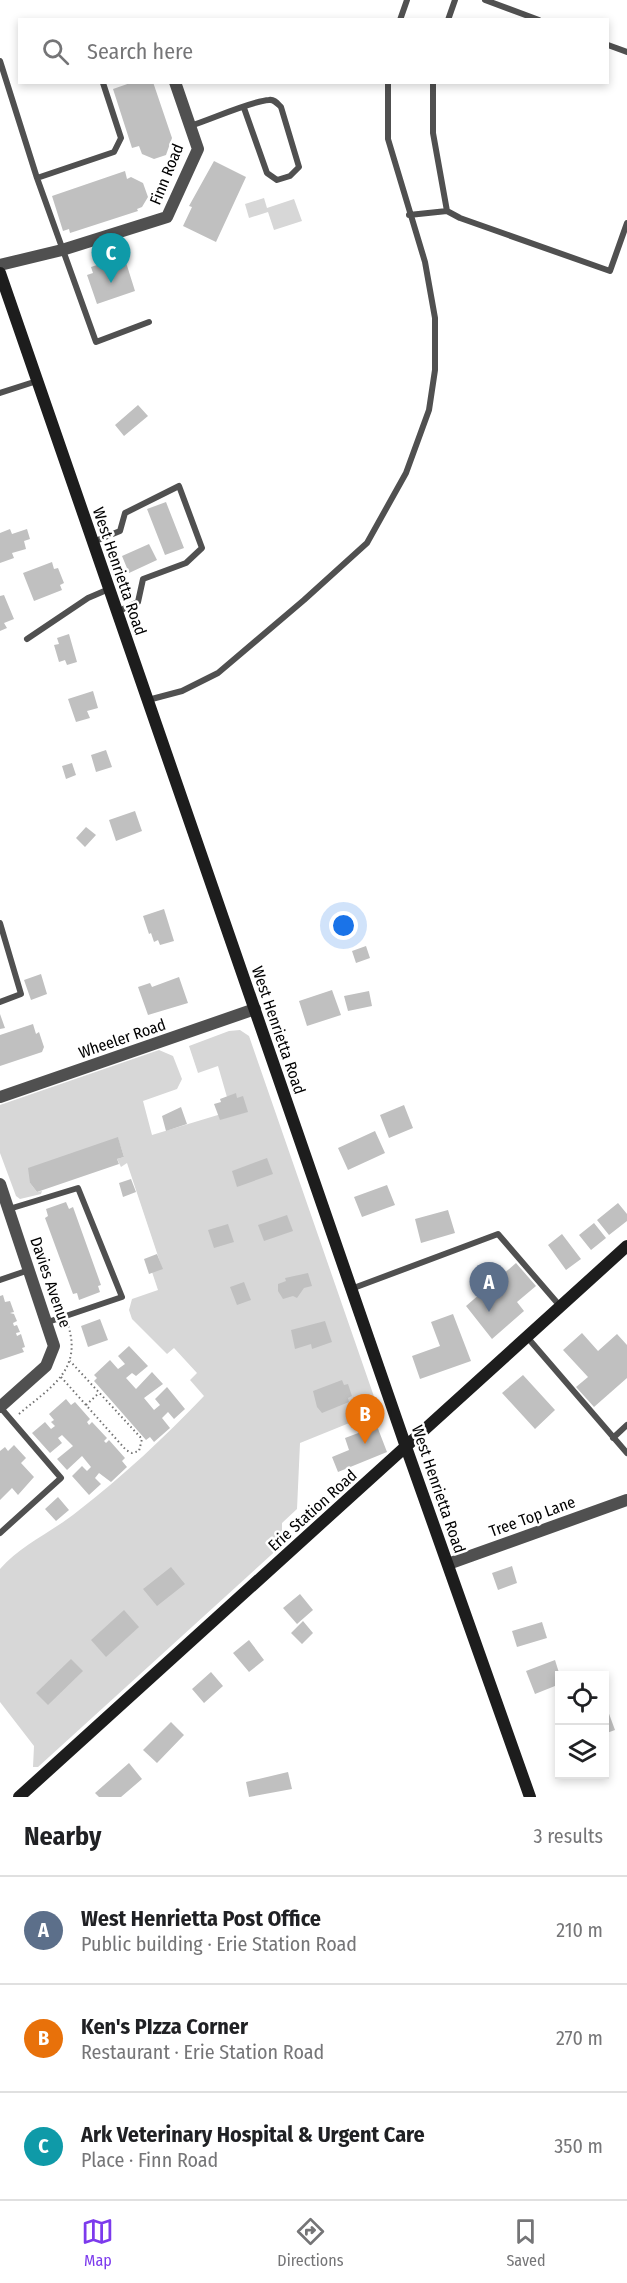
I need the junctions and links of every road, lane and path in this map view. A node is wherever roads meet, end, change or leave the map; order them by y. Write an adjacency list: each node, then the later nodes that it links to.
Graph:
1 (407, 0): 4 (lane)
2 (455, 0): 5 (lane)
3 (485, 0): 6 (lane)
4 (401, 18)
5 (449, 18)
6 (534, 18)
7 (609, 45): 8 (lane)
8 (627, 52)
9 (0, 61): 16 (lane)
10 (104, 84): 16 (lane)
11 (176, 84): 15 (street, Finn Road)
12 (388, 84): 18 (lane)
13 (432, 84): 17 (lane)
14 (244, 108): 14 (lane); 15 (lane)
15 (190, 126): 20 (street, Finn Road)
16 (37, 178): 20 (lane)
17 (447, 211): 18 (lane); 19 (lane)
18 (409, 215): 30 (lane)
19 (627, 223)
20 (62, 250): 21 (street, Finn Road); 23 (lane)
21 (0, 265)
22 (0, 273): 24 (main road, West Henrietta Road)
23 (149, 322)
24 (37, 381): 25 (lane); 26 (main road, West Henrietta Road)
25 (0, 393)
26 (93, 542): 27 (main road, West Henrietta Road); 28 (lane)
27 (109, 589): 28 (main road, West Henrietta Road); 29 (lane)
28 (117, 612): 30 (main road, West Henrietta Road)
29 (27, 639)
30 (148, 700): 33 (main road, West Henrietta Road)
31 (0, 923): 32 (lane)
32 (0, 1002)
33 (255, 1009): 34 (street, Wheeler Road); 40 (main road, West Henrietta Road)
34 (0, 1097)
35 (0, 1184): 36 (street, Davies Avenue)
36 (9, 1209): 38 (street, Davies Avenue); 42 (lane)
37 (627, 1246): 41 (main road, Erie Station Road)
38 (30, 1270): 39 (lane); 42 (street, Davies Avenue)
39 (0, 1280)
40 (351, 1289): 41 (lane); 51 (main road, West Henrietta Road)
41 (561, 1306): 43 (main road, Erie Station Road)
42 (48, 1322): 48 (street, Davies Avenue)
43 (527, 1337): 50 (lane); 51 (main road, Erie Station Road)
44 (70, 1360): 46 (path)
45 (61, 1377): 47 (path)
46 (99, 1393): 47 (path); 47 (path)
47 (86, 1405)
48 (0, 1407): 54 (lane)
49 (627, 1425): 50 (lane)
50 (613, 1438): 52 (lane)
51 (406, 1447): 55 (main road, West Henrietta Road); 56 (main road, Erie Station Road)
52 (627, 1453)
53 (627, 1500): 55 (street, Tree Top Lane)
54 (0, 1533)
55 (448, 1564): 57 (main road, West Henrietta Road)
56 (19, 1797)
57 (530, 1797)

